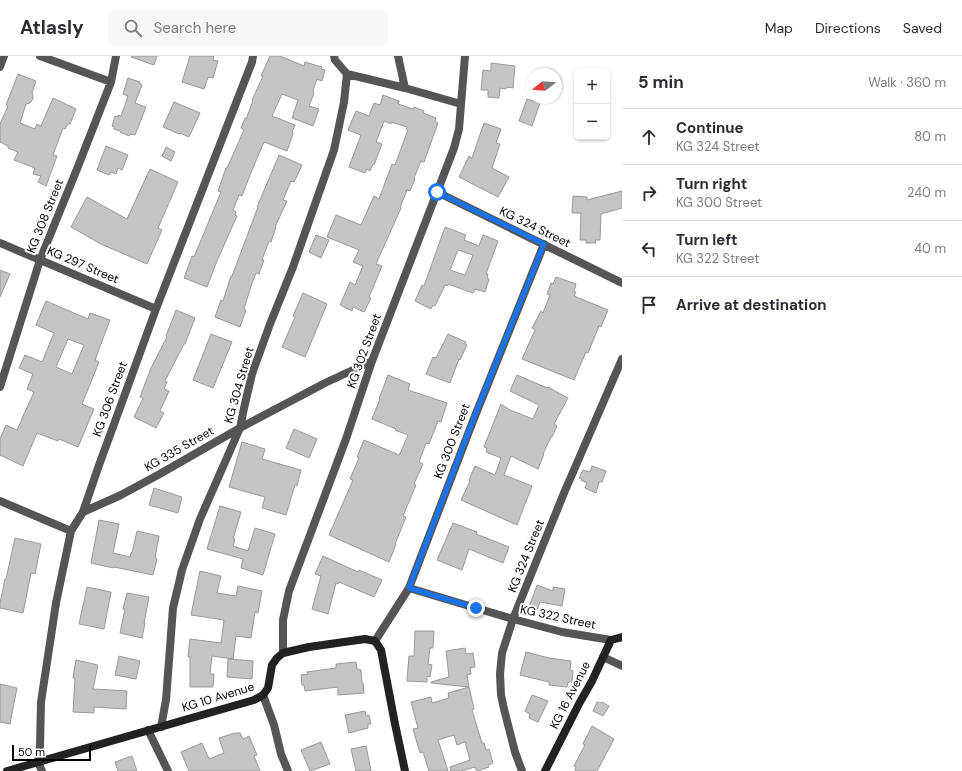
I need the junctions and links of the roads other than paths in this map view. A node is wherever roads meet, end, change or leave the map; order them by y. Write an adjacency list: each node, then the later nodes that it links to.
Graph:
1 (4, 56): 8 (street)
2 (40, 56): 10 (street)
3 (116, 56): 10 (street, KG 308 Street)
4 (253, 56): 18 (street, KG 306 Street)
5 (334, 56): 9 (street)
6 (398, 56): 11 (street)
7 (465, 56): 12 (street, KG 302 Street)
8 (0, 67)
9 (347, 74): 11 (street); 22 (street, KG 304 Street)
10 (111, 82): 16 (street, KG 308 Street)
11 (405, 88): 12 (street)
12 (461, 104): 13 (street, KG 302 Street)
13 (437, 192): 15 (street, KG 324 Street); 20 (street, KG 302 Street)
14 (0, 243): 16 (street, KG 297 Street)
15 (544, 244): 17 (street, KG 324 Street); 26 (street, KG 300 Street)
16 (40, 260): 18 (street, KG 297 Street); 21 (street, KG 308 Street)
17 (622, 283)
18 (156, 309): 24 (street, KG 306 Street)
19 (622, 359): 27 (street, KG 324 Street)
20 (372, 361): 22 (street, KG 335 Street); 31 (street, KG 302 Street)
21 (0, 387)
22 (240, 428): 24 (street, KG 335 Street); 35 (street, KG 304 Street)
23 (0, 500): 25 (street)
24 (84, 512): 25 (street, KG 306 Street)
25 (71, 531): 37 (street, KG 306 Street)
26 (409, 588): 27 (street, KG 322 Street); 30 (street, KG 300 Street)
27 (513, 620): 29 (street, KG 322 Street); 43 (street, KG 324 Street)
28 (622, 637): 29 (street)
29 (610, 640): 32 (street, KG 16 Avenue)
30 (375, 641): 31 (street); 42 (street)
31 (283, 653): 34 (street, KG 10 Avenue)
32 (603, 657): 33 (street); 44 (street, KG 16 Avenue)
33 (622, 666)
34 (263, 695): 35 (street, KG 10 Avenue); 41 (street)
35 (161, 726): 36 (street, KG 10 Avenue)
36 (148, 730): 37 (street, KG 10 Avenue); 40 (street)
37 (38, 762): 38 (street, KG 10 Avenue); 39 (street)
38 (7, 771)
39 (42, 771)
40 (168, 771)
41 (288, 771)
42 (405, 771)
43 (522, 771)
44 (545, 771)

